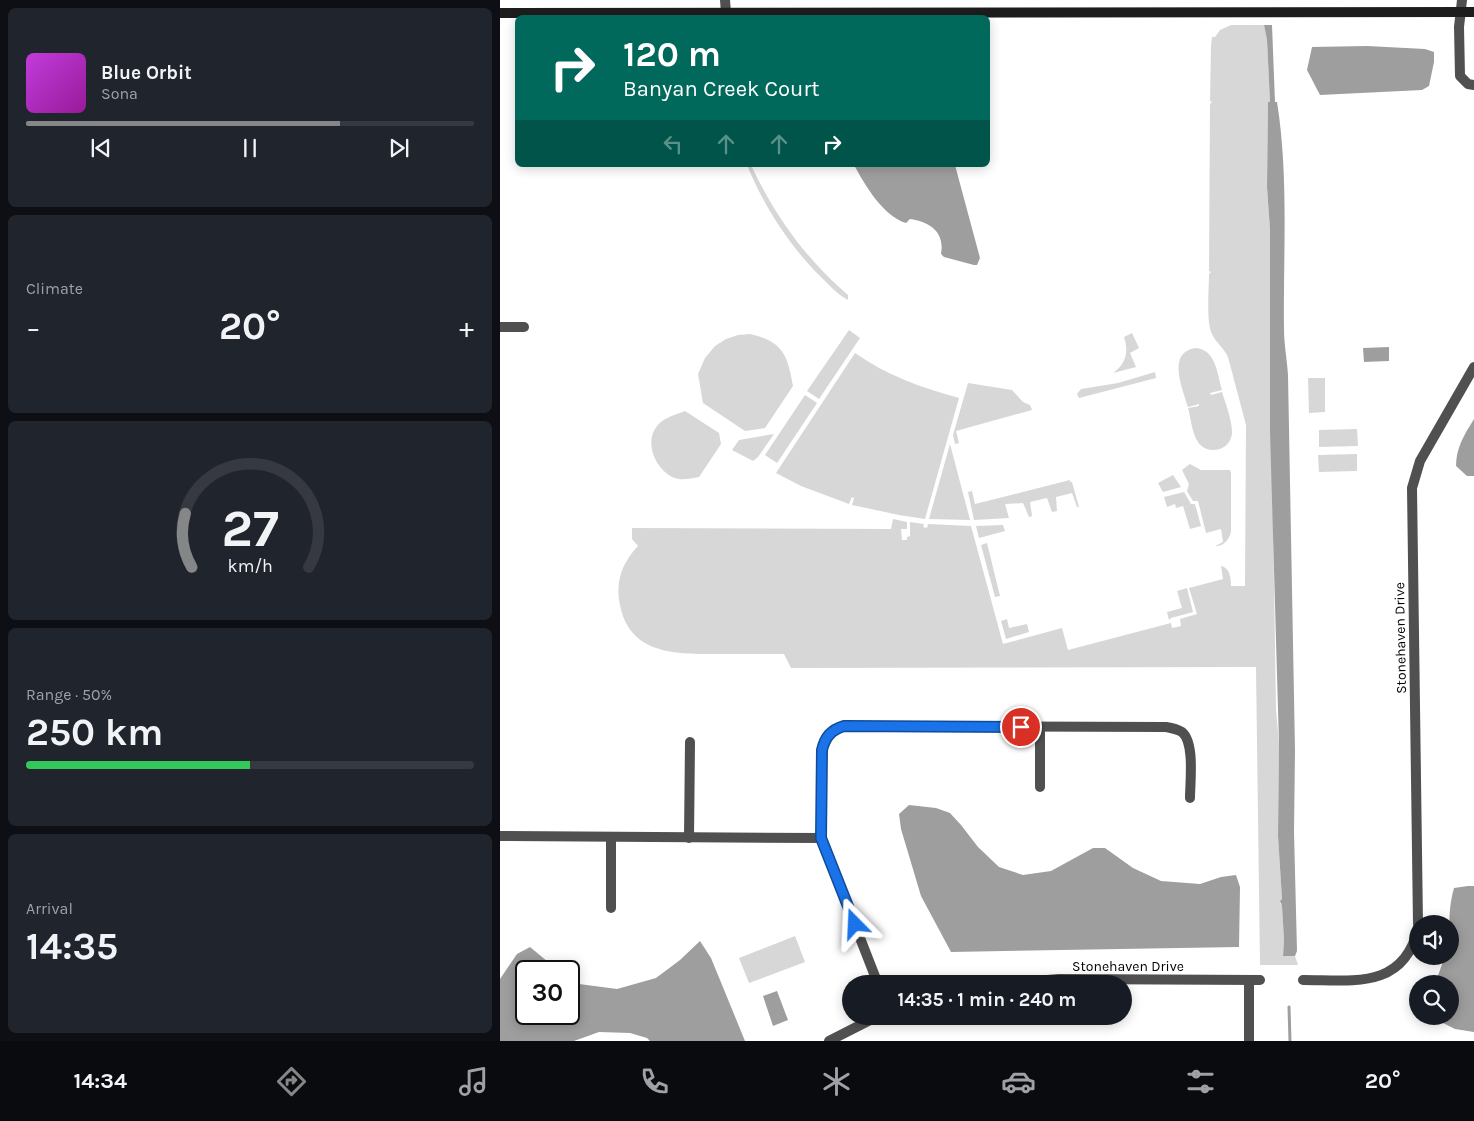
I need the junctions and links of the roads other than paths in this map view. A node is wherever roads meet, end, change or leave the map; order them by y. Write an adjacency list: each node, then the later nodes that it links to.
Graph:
1 (725, 0): 3 (street)
2 (1462, 0): 4 (street)
3 (726, 12): 4 (main road); 6 (main road)
4 (1461, 12): 5 (main road); 7 (street)
5 (1474, 12)
6 (500, 13)
7 (1474, 85)
8 (500, 327): 9 (street)
9 (524, 327)
10 (1474, 367): 20 (street, Stonehaven Drive)
11 (1040, 727): 13 (street); 14 (street); 18 (street)
12 (690, 742): 17 (street)
13 (1040, 787)
14 (1190, 798)
15 (500, 836): 16 (street)
16 (611, 837): 17 (street); 19 (street)
17 (689, 838): 18 (street)
18 (821, 838): 22 (street)
19 (610, 908)
20 (1418, 915)
21 (1409, 951): 26 (street)
22 (874, 975)
23 (1132, 979): 24 (street, Stonehaven Drive)
24 (1249, 980): 25 (street, Stonehaven Drive); 29 (street)
25 (1260, 980)
26 (1303, 980)
27 (860, 1025): 28 (street)
28 (829, 1041)
29 (1250, 1041)

